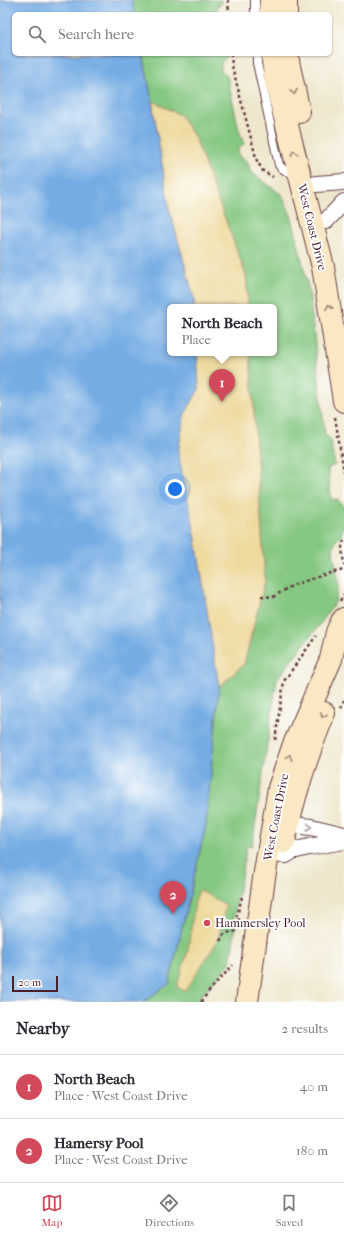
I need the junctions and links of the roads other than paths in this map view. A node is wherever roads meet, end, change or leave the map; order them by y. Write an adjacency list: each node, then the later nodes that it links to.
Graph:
1 (255, 0): 4 (lane)
2 (270, 0): 5 (main road)
3 (286, 0): 6 (main road)
4 (255, 12)
5 (270, 12)
6 (286, 12)
7 (256, 56): 10 (lane)
8 (272, 56): 10 (main road, West Coast Drive, one-way to 8)
9 (288, 56): 10 (main road, West Coast Drive, one-way to 10)
10 (308, 179): 11 (street); 13 (main road, West Coast Drive); 15 (main road, West Coast Drive, one-way to 10)
11 (344, 182)
12 (344, 202): 13 (street)
13 (326, 221): 14 (main road, West Coast Drive)
14 (344, 305)
15 (339, 409)
16 (344, 619): 18 (main road, West Coast Drive, one-way to 16)
17 (344, 666): 18 (main road, West Coast Drive, one-way to 18)
18 (280, 824): 19 (street, one-way to 19); 21 (main road, West Coast Drive); 22 (main road, West Coast Drive)
19 (344, 835)
20 (344, 841): 21 (street)
21 (281, 855): 23 (main road, West Coast Drive)
22 (247, 1002)
23 (261, 1002)

